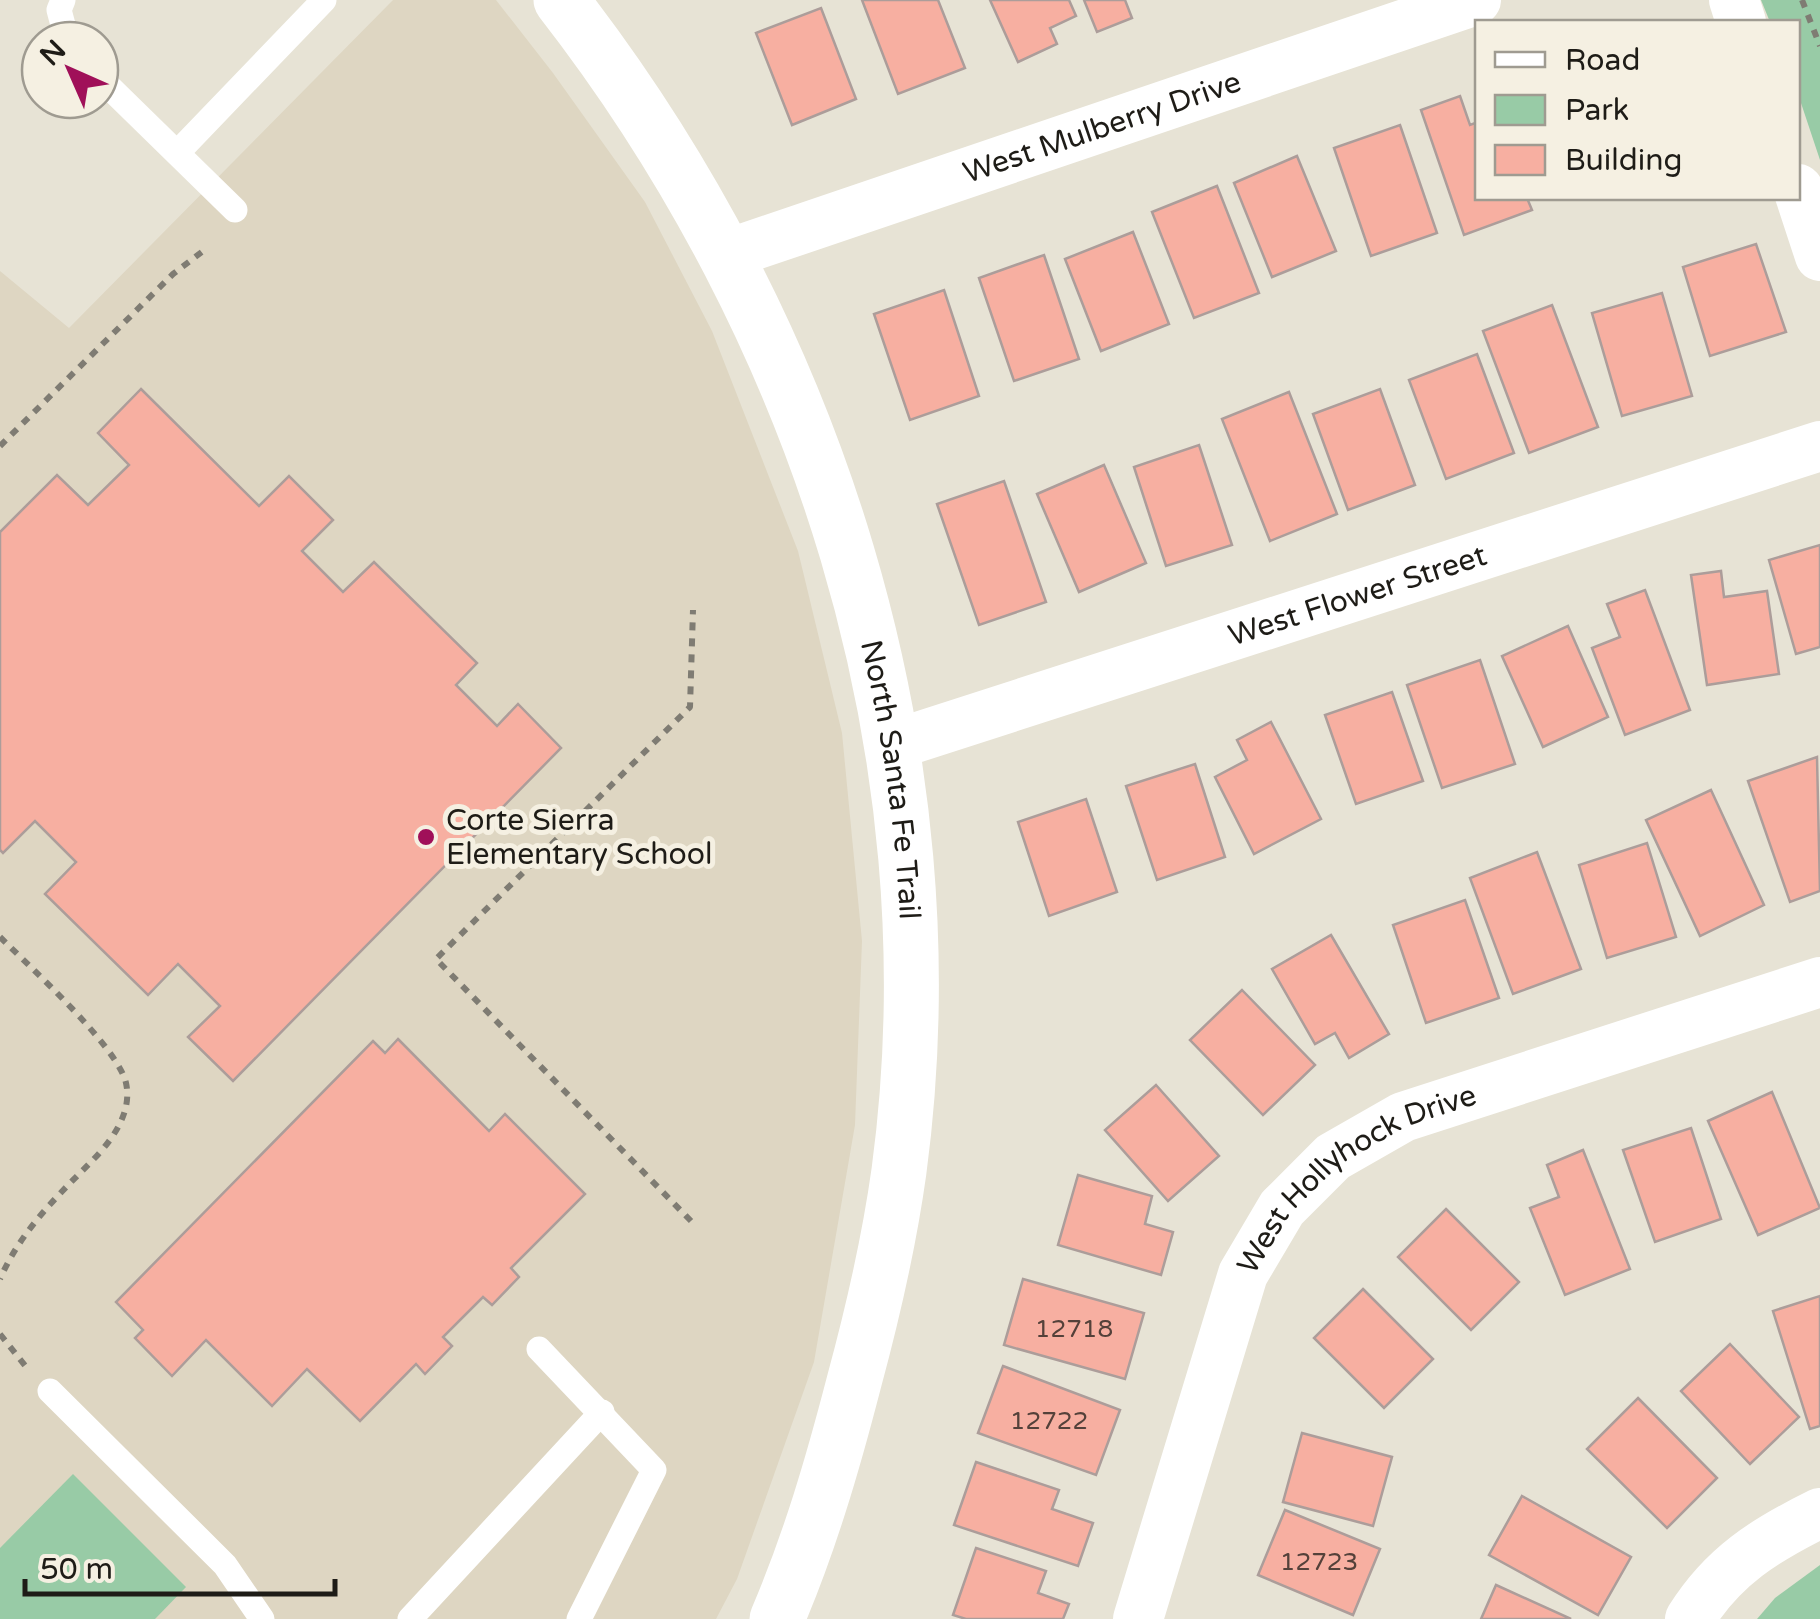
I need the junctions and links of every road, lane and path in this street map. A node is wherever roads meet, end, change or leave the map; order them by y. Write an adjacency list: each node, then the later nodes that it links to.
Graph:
1 (324, 0): 7 (lane)
2 (561, 0): 11 (street, North Santa Fe Trail)
3 (1802, 0): 5 (path)
4 (1453, 4): 11 (street, West Mulberry Drive)
5 (1820, 46)
6 (120, 97): 7 (lane)
7 (178, 152): 9 (lane)
8 (1800, 196): 12 (street)
9 (236, 210)
10 (207, 248): 13 (path)
11 (728, 254): 16 (street, North Santa Fe Trail)
12 (1820, 256)
13 (0, 446)
14 (1820, 446): 16 (street, West Flower Street)
15 (693, 610): 19 (path)
16 (894, 746): 29 (street, North Santa Fe Trail)
17 (0, 937): 20 (path)
18 (1820, 982): 30 (street, West Hollyhock Drive)
19 (691, 1220)
20 (0, 1279)
21 (0, 1334): 23 (path)
22 (538, 1349): 24 (lane)
23 (50, 1391): 26 (lane)
24 (602, 1412): 27 (lane); 28 (lane)
25 (1820, 1513): 31 (street)
26 (262, 1619)
27 (410, 1619)
28 (579, 1619)
29 (776, 1619)
30 (1138, 1619)
31 (1690, 1619)

